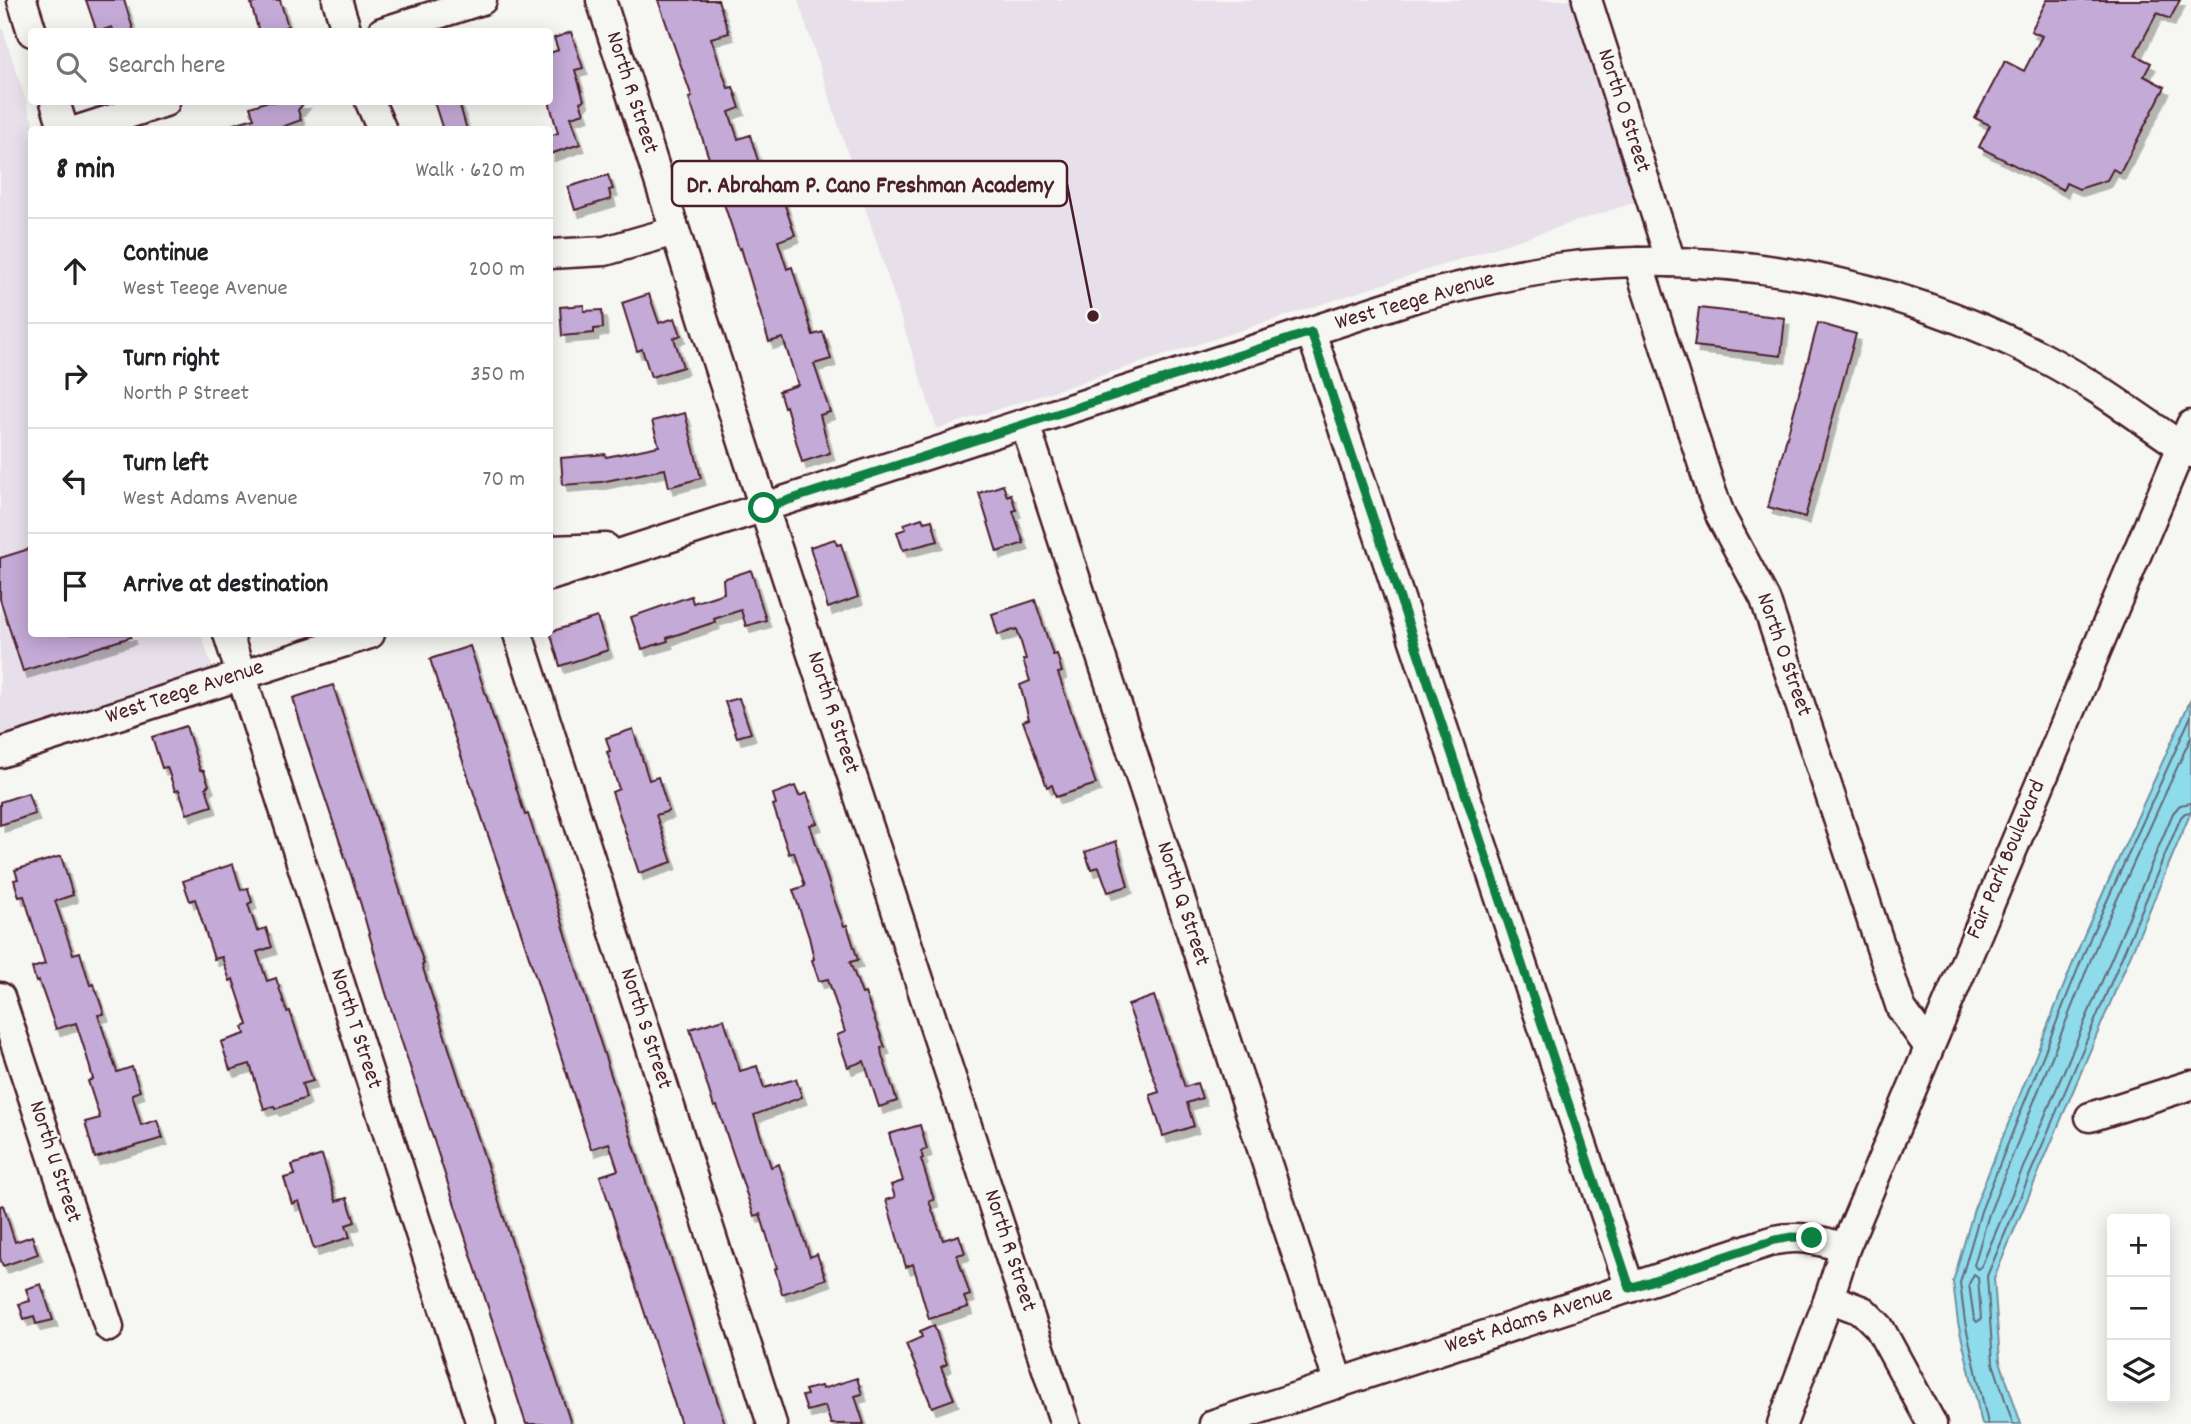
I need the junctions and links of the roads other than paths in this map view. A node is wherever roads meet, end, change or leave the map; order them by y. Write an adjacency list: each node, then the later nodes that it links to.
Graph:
1 (22, 0): 6 (street)
2 (337, 0): 7 (street)
3 (482, 0): 8 (street)
4 (601, 0): 15 (street, North R Street)
5 (1587, 0): 18 (street, North O Street)
6 (31, 28)
7 (346, 28)
8 (394, 28)
9 (56, 105): 12 (street)
10 (156, 105): 13 (street)
11 (371, 105): 14 (street)
12 (63, 126)
13 (90, 126)
14 (380, 126)
15 (675, 231): 16 (street); 22 (street, North R Street)
16 (553, 254)
17 (1638, 262): 18 (street, West Teege Avenue); 19 (street, West Teege Avenue); 32 (street, North O Street)
18 (1671, 262): 21 (street, West Teege Avenue)
19 (1311, 332): 20 (street, West Teege Avenue); 36 (street)
20 (1026, 424): 22 (street, West Teege Avenue); 39 (street, North Q Street)
21 (2188, 442): 32 (street, Fair Park Boulevard)
22 (764, 508): 23 (street, West Teege Avenue); 42 (street, North R Street)
23 (644, 547): 24 (street); 25 (street, West Teege Avenue)
24 (553, 550)
25 (553, 575)
26 (229, 637): 29 (street, North T Street)
27 (360, 637): 29 (street, West Teege Avenue)
28 (519, 637): 41 (street, North S Street)
29 (241, 674): 30 (street, West Teege Avenue); 40 (street, North T Street)
30 (0, 753)
31 (0, 997): 38 (street, North U Street)
32 (1928, 1046): 35 (street, Fair Park Boulevard)
33 (2191, 1085): 34 (street)
34 (2090, 1117)
35 (1844, 1248): 36 (street, West Adams Avenue); 37 (street, Fair Park Boulevard)
36 (1630, 1288): 39 (street, West Adams Avenue)
37 (1829, 1298): 44 (street, Fair Park Boulevard); 45 (street)
38 (109, 1326)
39 (1339, 1384): 43 (street, West Adams Avenue)
40 (481, 1424)
41 (772, 1424)
42 (1065, 1424)
43 (1214, 1424)
44 (1782, 1424)
45 (1931, 1424)

